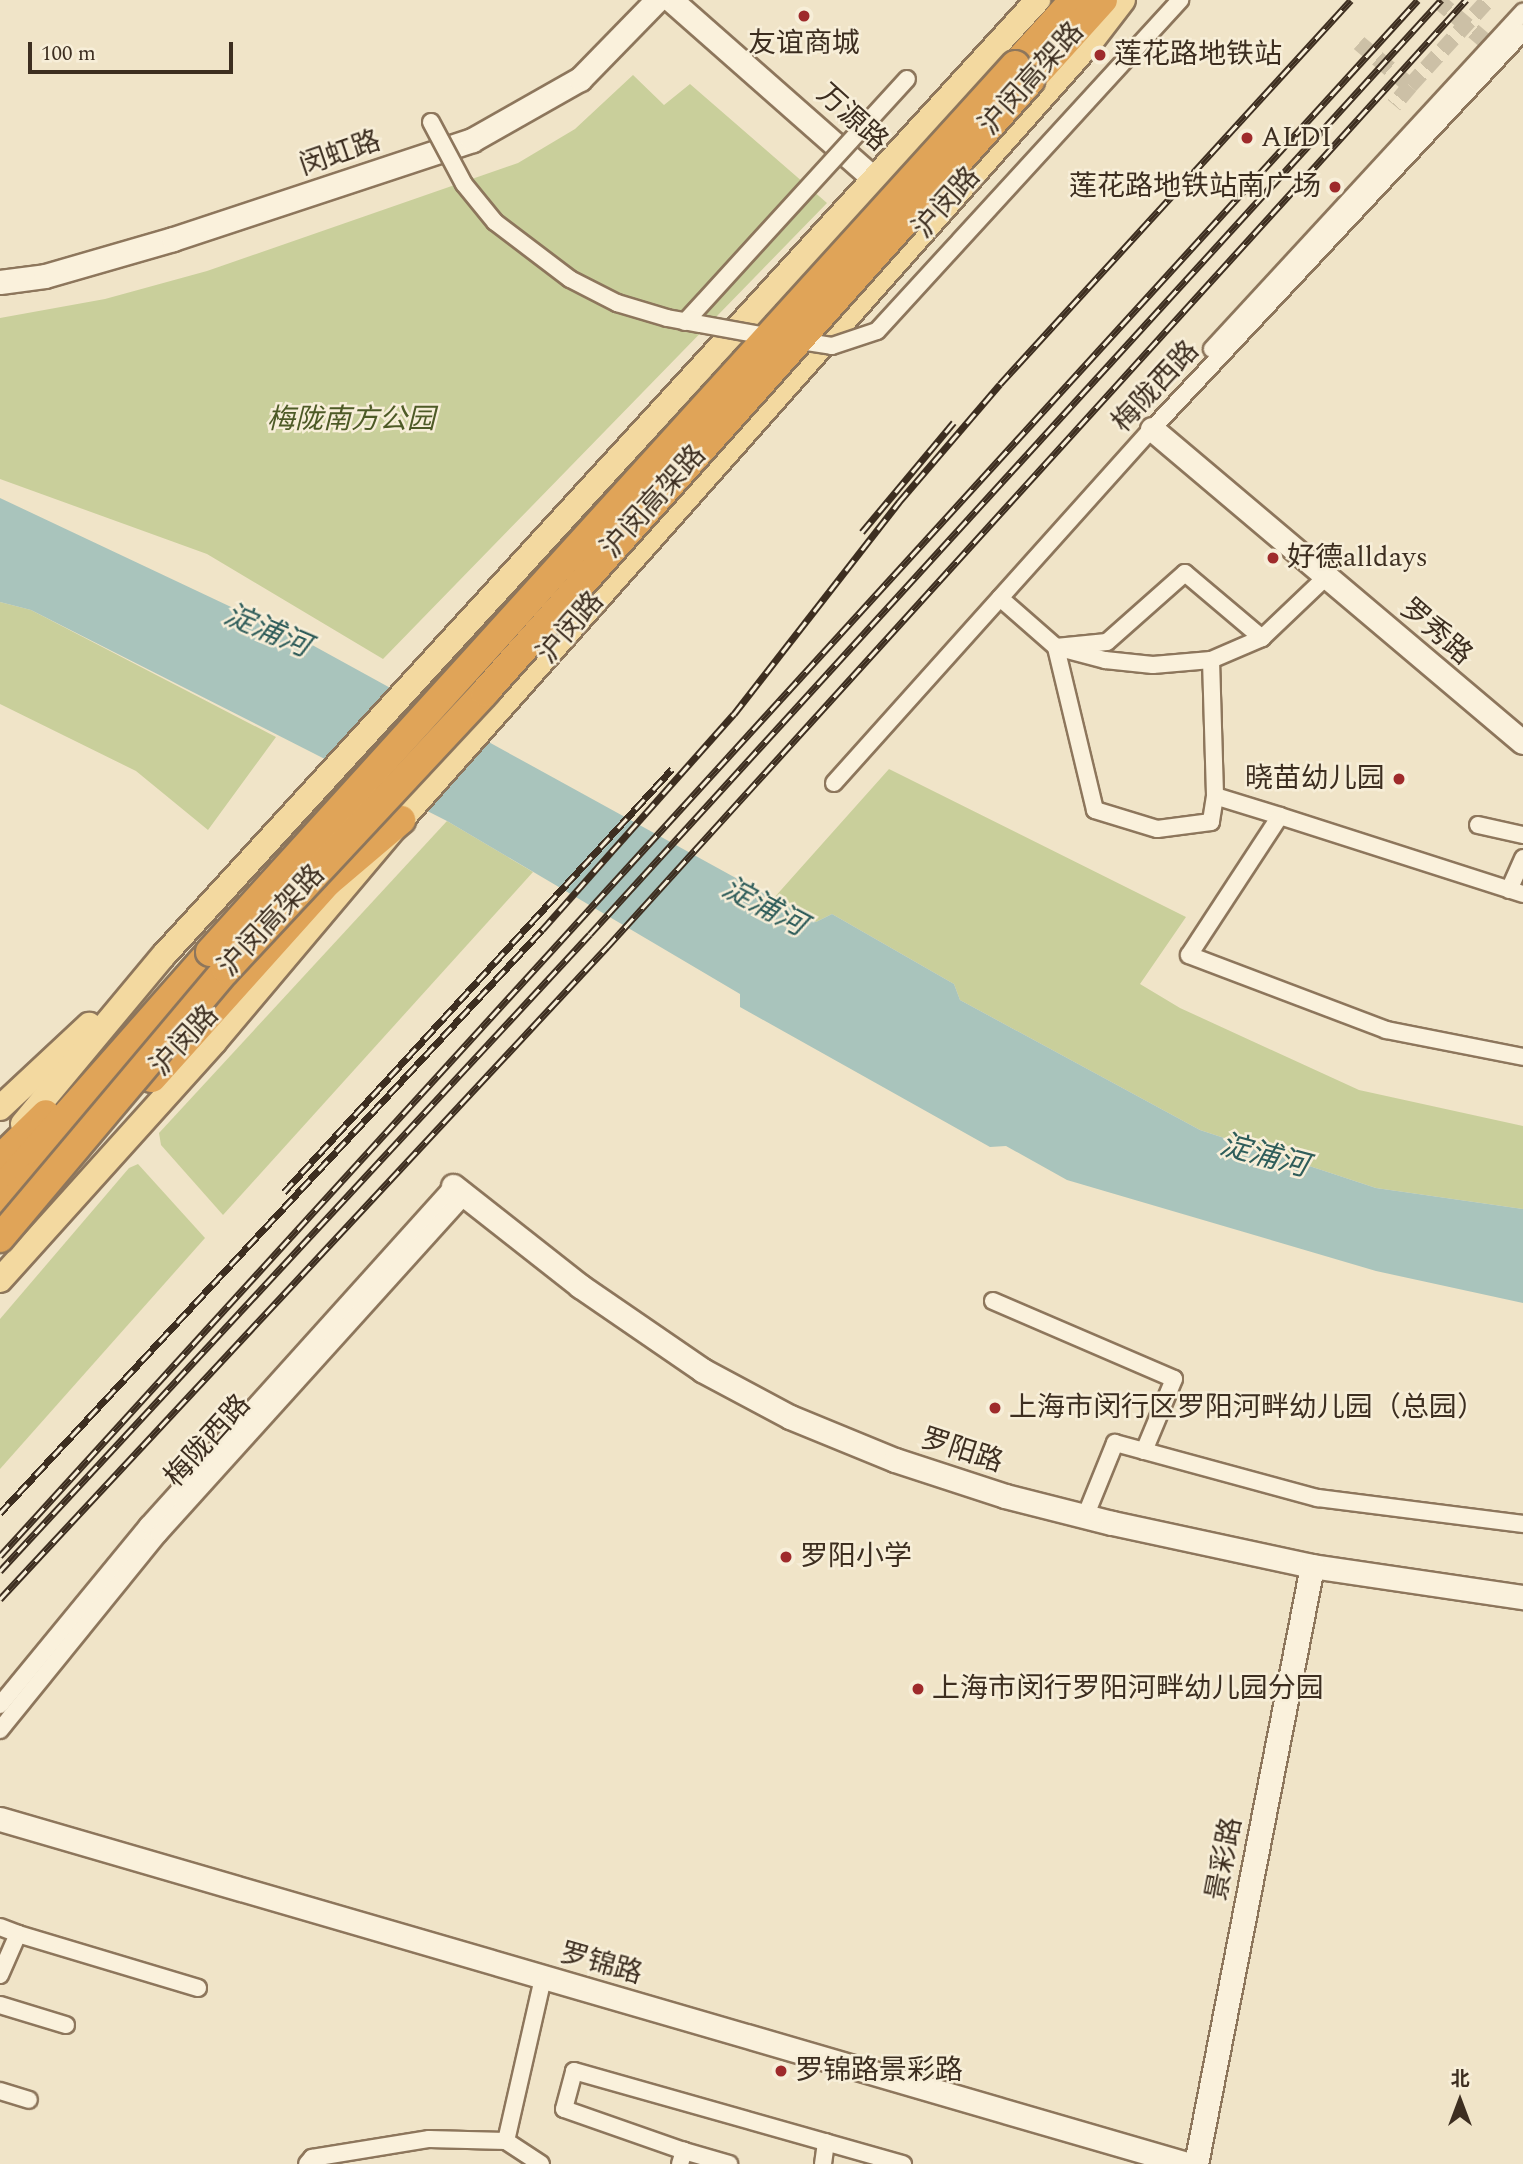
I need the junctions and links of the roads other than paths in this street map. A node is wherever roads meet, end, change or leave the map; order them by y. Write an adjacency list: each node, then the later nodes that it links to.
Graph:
1 (657, 0): 15 (street, 闵虹路)
2 (671, 0): 13 (street, 万源路)
3 (1017, 0): 13 (main road)
4 (1038, 0): 13 (main road)
5 (1074, 0): 33 (highway, 沪闵高架路, bridge)
6 (1103, 0): 33 (highway, 沪闵高架路, bridge)
7 (1123, 0): 14 (main road, 沪闵路)
8 (1180, 0): 16 (street, bridge)
9 (1523, 12): 17 (street)
10 (1523, 32): 17 (street, 梅陇西路)
11 (907, 79): 16 (street, bridge)
12 (431, 122): 16 (street, bridge)
13 (873, 178): 14 (street, 万源路); 32 (main road)
14 (935, 217): 27 (main road, 沪闵路)
15 (0, 282)
16 (685, 322)
17 (1153, 429): 18 (street, 罗秀路); 19 (street, 梅陇西路)
18 (1326, 578): 20 (street); 23 (street, 罗秀路)
19 (1000, 598): 21 (street); 24 (street, 梅陇西路)
20 (1262, 638): 21 (street); 22 (street)
21 (1056, 647): 22 (street); 25 (street)
22 (1212, 660): 25 (street)
23 (1523, 742)
24 (834, 783)
25 (1214, 796): 26 (street)
26 (1280, 816): 31 (street); 34 (street)
27 (401, 820): 41 (highway, 沪闵路); 42 (main road)
28 (1478, 825): 29 (street)
29 (1523, 835)
30 (1523, 858): 31 (street)
31 (1516, 892)
32 (164, 955): 35 (main road); 36 (main road)
33 (218, 961): 37 (highway); 38 (highway, 沪闵高架路); 40 (highway, 沪闵高架路, bridge); 41 (highway, bridge)
34 (1523, 1057)
35 (0, 1108)
36 (0, 1152)
37 (0, 1160)
38 (0, 1190)
39 (459, 1190): 44 (street, 梅陇西路); 46 (street, 罗阳路)
40 (0, 1215)
41 (0, 1238)
42 (0, 1280)
43 (993, 1301): 45 (street)
44 (304, 1362): 50 (street, 梅陇西路); 51 (street, 梅陇西路)
45 (1144, 1451): 46 (street); 47 (street)
46 (1085, 1517): 48 (street, 罗阳路)
47 (1523, 1524)
48 (1312, 1566): 49 (street, 罗阳路); 71 (street, 景彩路)
49 (1523, 1597)
50 (0, 1705)
51 (0, 1731)
52 (0, 1819): 56 (street, 罗锦路)
53 (0, 1927): 54 (street)
54 (18, 1934): 55 (street); 57 (street)
55 (0, 1975)
56 (543, 1978): 62 (street); 70 (street, 罗锦路)
57 (198, 1988)
58 (0, 2005): 59 (street)
59 (66, 2025)
60 (0, 2091): 61 (street)
61 (29, 2100)
62 (506, 2141): 65 (street); 66 (street)
63 (826, 2142): 64 (street); 68 (street); 69 (street)
64 (682, 2158): 67 (street)
65 (307, 2164)
66 (541, 2164)
67 (729, 2164)
68 (823, 2164)
69 (903, 2164)
70 (1187, 2164)
71 (1196, 2164)

